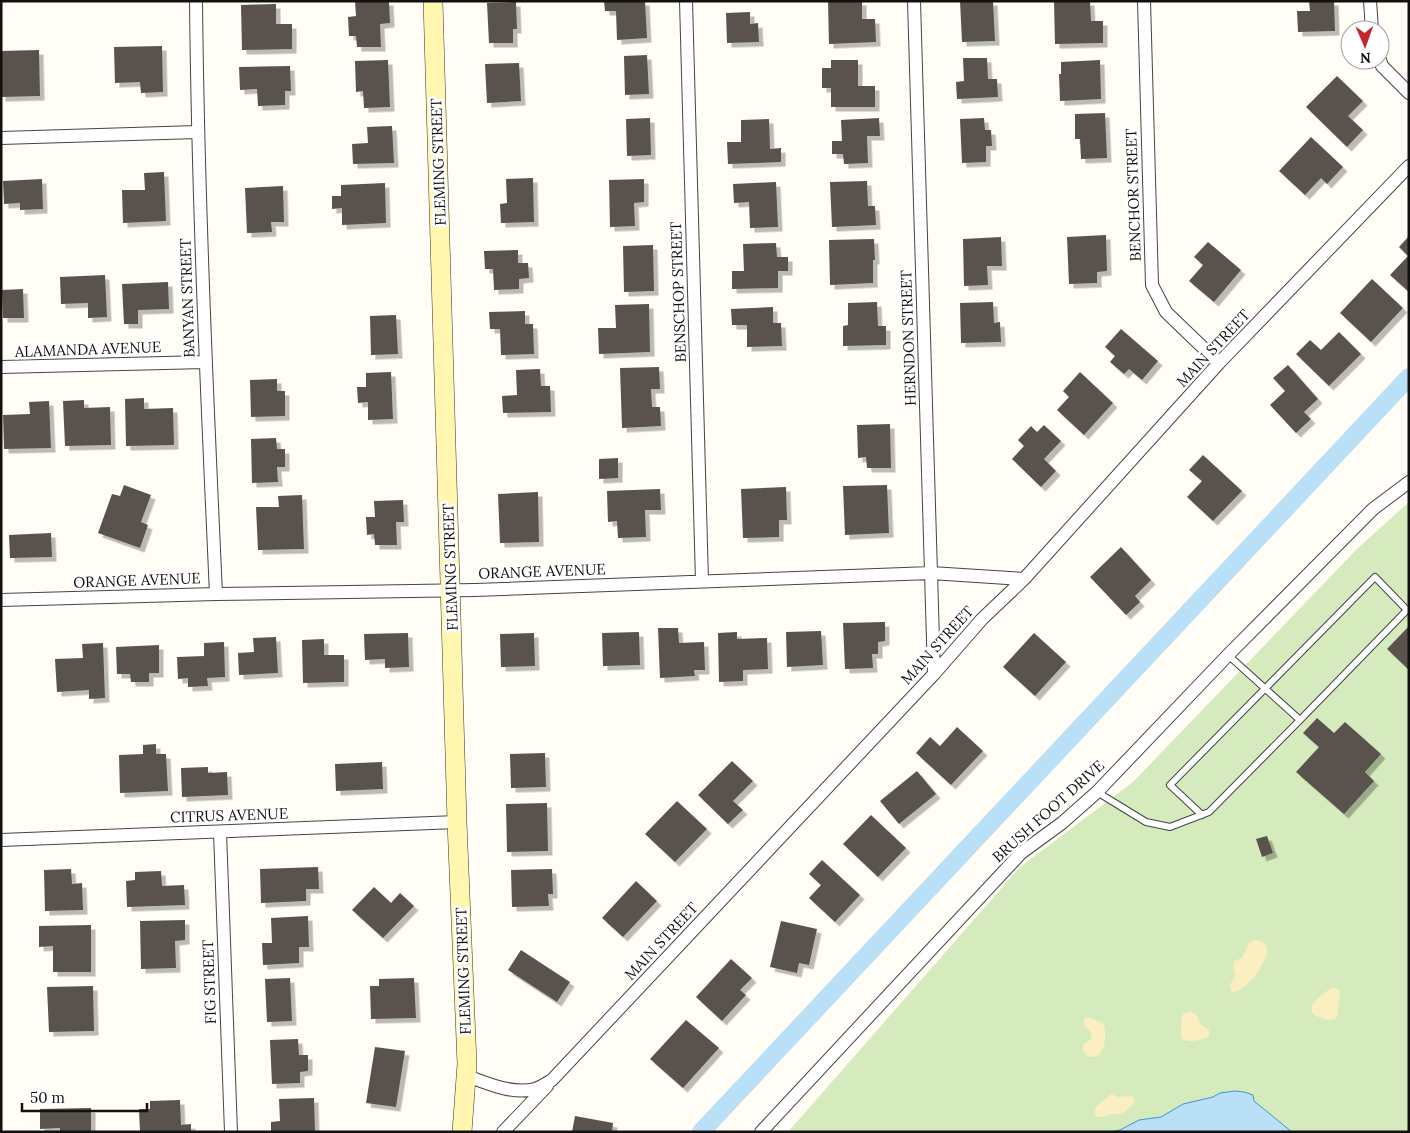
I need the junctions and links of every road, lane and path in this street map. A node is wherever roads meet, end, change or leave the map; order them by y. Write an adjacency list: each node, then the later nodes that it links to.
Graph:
1 (196, 1): 10 (street, BANYAN STREET)
2 (433, 1): 20 (street, FLEMING STREET)
3 (686, 1): 19 (street, BENSCHOP STREET)
4 (914, 1): 17 (street, HERNDON STREET)
5 (1144, 1): 14 (street, BENCHOR STREET)
6 (1370, 1): 7 (street)
7 (1371, 20)
8 (1386, 70): 9 (street)
9 (1409, 94)
10 (197, 132): 11 (street); 13 (street, BANYAN STREET)
11 (1, 138)
12 (1409, 166): 14 (street, MAIN STREET)
13 (205, 362): 15 (street, ALAMANDA AVENUE); 21 (street, BANYAN STREET)
14 (1219, 363): 18 (street, MAIN STREET)
15 (1, 367)
16 (1409, 482): 23 (street, BRUSH FOOT DRIVE)
17 (930, 573): 18 (street, ORANGE AVENUE); 19 (street, ORANGE AVENUE); 24 (street, HERNDON STREET)
18 (1024, 579): 24 (street, MAIN STREET)
19 (702, 582): 20 (street, ORANGE AVENUE)
20 (451, 590): 21 (street, ORANGE AVENUE); 29 (street, FLEMING STREET)
21 (216, 594): 22 (street, ORANGE AVENUE)
22 (1, 600)
23 (1228, 655): 25 (lane); 27 (street, BRUSH FOOT DRIVE)
24 (934, 674): 33 (street, MAIN STREET)
25 (1265, 688): 26 (lane); 26 (lane); 28 (lane)
26 (1300, 720): 28 (lane)
27 (1096, 792): 28 (lane); 37 (street, BRUSH FOOT DRIVE)
28 (1202, 815)
29 (457, 822): 30 (street, CITRUS AVENUE); 32 (street, FLEMING STREET)
30 (220, 832): 31 (street, CITRUS AVENUE); 34 (street, FIG STREET)
31 (1, 840)
32 (466, 1076): 33 (street, MAIN STREET); 35 (street, FLEMING STREET)
33 (552, 1080): 36 (street)
34 (231, 1132)
35 (462, 1132)
36 (503, 1132)
37 (761, 1132)

